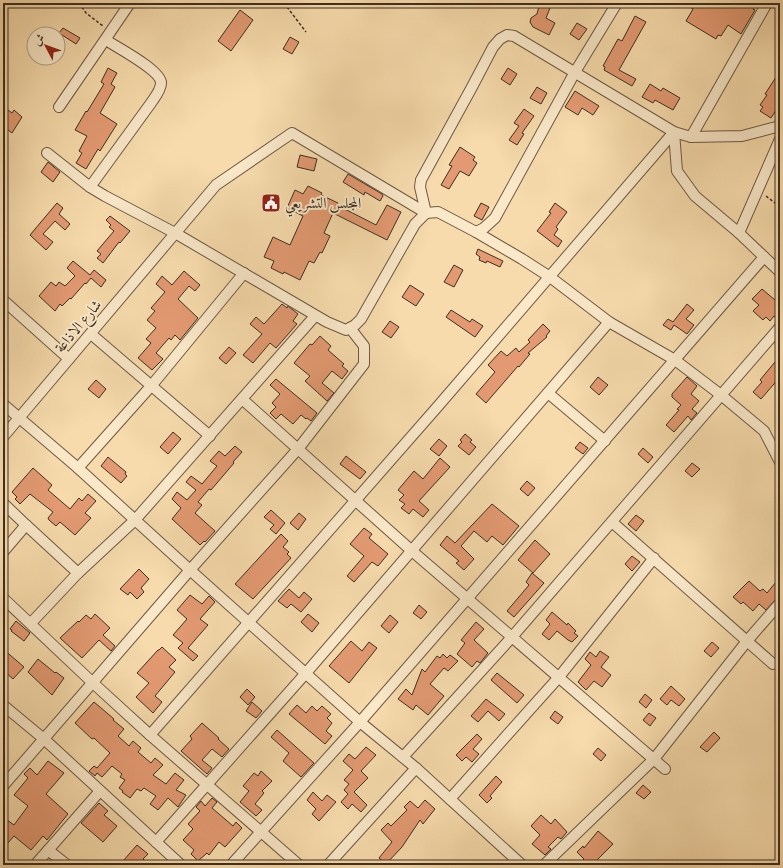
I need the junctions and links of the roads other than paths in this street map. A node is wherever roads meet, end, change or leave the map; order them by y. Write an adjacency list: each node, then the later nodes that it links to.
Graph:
1 (130, 3): 4 (street)
2 (617, 3): 5 (street)
3 (767, 3): 9 (street)
4 (108, 36): 6 (street); 12 (street)
5 (575, 72): 8 (street); 13 (street); 14 (street)
6 (59, 107)
7 (780, 126): 9 (street)
8 (674, 132): 9 (street); 16 (street); 20 (street)
9 (691, 137)
10 (780, 139): 16 (street)
11 (47, 153): 12 (street)
12 (90, 187): 15 (street)
13 (426, 213): 14 (street); 15 (street, شارع الاذاعة); 25 (street)
14 (476, 232): 20 (street)
15 (175, 233): 19 (street); 26 (street, شارع الاذاعة)
16 (739, 233): 17 (street)
17 (764, 257): 18 (street); 28 (street)
18 (780, 272)
19 (244, 273): 22 (street); 29 (street)
20 (550, 278): 23 (street); 41 (street)
21 (3, 300): 27 (street)
22 (315, 316): 25 (street); 32 (street)
23 (609, 322): 28 (street); 30 (street)
24 (780, 327): 31 (street)
25 (350, 328): 38 (street)
26 (91, 334): 27 (street, شارع الاذاعة); 29 (street)
27 (70, 359): 34 (street, شارع الاذاعة)
28 (675, 360): 31 (street); 37 (street)
29 (152, 385): 35 (street); 40 (street)
30 (548, 393): 37 (street); 46 (street)
31 (721, 395): 39 (street); 44 (street)
32 (242, 399): 35 (street); 38 (street)
33 (3, 404): 34 (street)
34 (19, 418): 36 (street, شارع الاذاعة); 40 (street)
35 (210, 436): 43 (street)
36 (3, 437)
37 (605, 441): 52 (street)
38 (298, 449): 41 (street); 49 (street)
39 (780, 462)
40 (78, 468): 43 (street)
41 (356, 500): 46 (street); 54 (street)
42 (3, 503): 45 (street)
43 (136, 520): 49 (street); 50 (street)
44 (612, 522): 48 (street); 56 (street)
45 (26, 525): 47 (street); 50 (street)
46 (412, 551): 52 (street); 59 (street)
47 (3, 552)
48 (654, 558): 57 (street); 60 (street)
49 (190, 570): 54 (street); 61 (street)
50 (78, 573): 55 (street)
51 (3, 598): 55 (street)
52 (468, 599): 56 (street); 63 (street)
53 (780, 603): 57 (street)
54 (249, 622): 59 (street); 64 (street)
55 (31, 623): 61 (street)
56 (512, 637): 60 (street); 66 (street)
57 (747, 641): 58 (street); 67 (street)
58 (772, 664)
59 (306, 673): 63 (street); 70 (street)
60 (559, 677): 67 (street); 73 (street)
61 (93, 683): 64 (street); 65 (street)
62 (3, 705): 65 (street)
63 (360, 722): 66 (street); 74 (street)
64 (150, 734): 70 (street)
65 (44, 739): 71 (street); 72 (street)
66 (403, 757): 68 (street)
67 (654, 760): 69 (street); 84 (street)
68 (416, 768): 73 (street); 82 (street)
69 (665, 769)
70 (207, 784): 74 (street); 75 (street)
71 (3, 786)
72 (100, 791): 75 (street); 76 (street)
73 (450, 799): 83 (street)
74 (261, 832): 80 (street); 81 (street)
75 (156, 842): 79 (street)
76 (48, 850): 77 (street); 78 (street)
77 (35, 865)
78 (66, 865)
79 (181, 865)
80 (232, 865)
81 (299, 865)
82 (328, 865)
83 (522, 865)
84 (544, 865)

